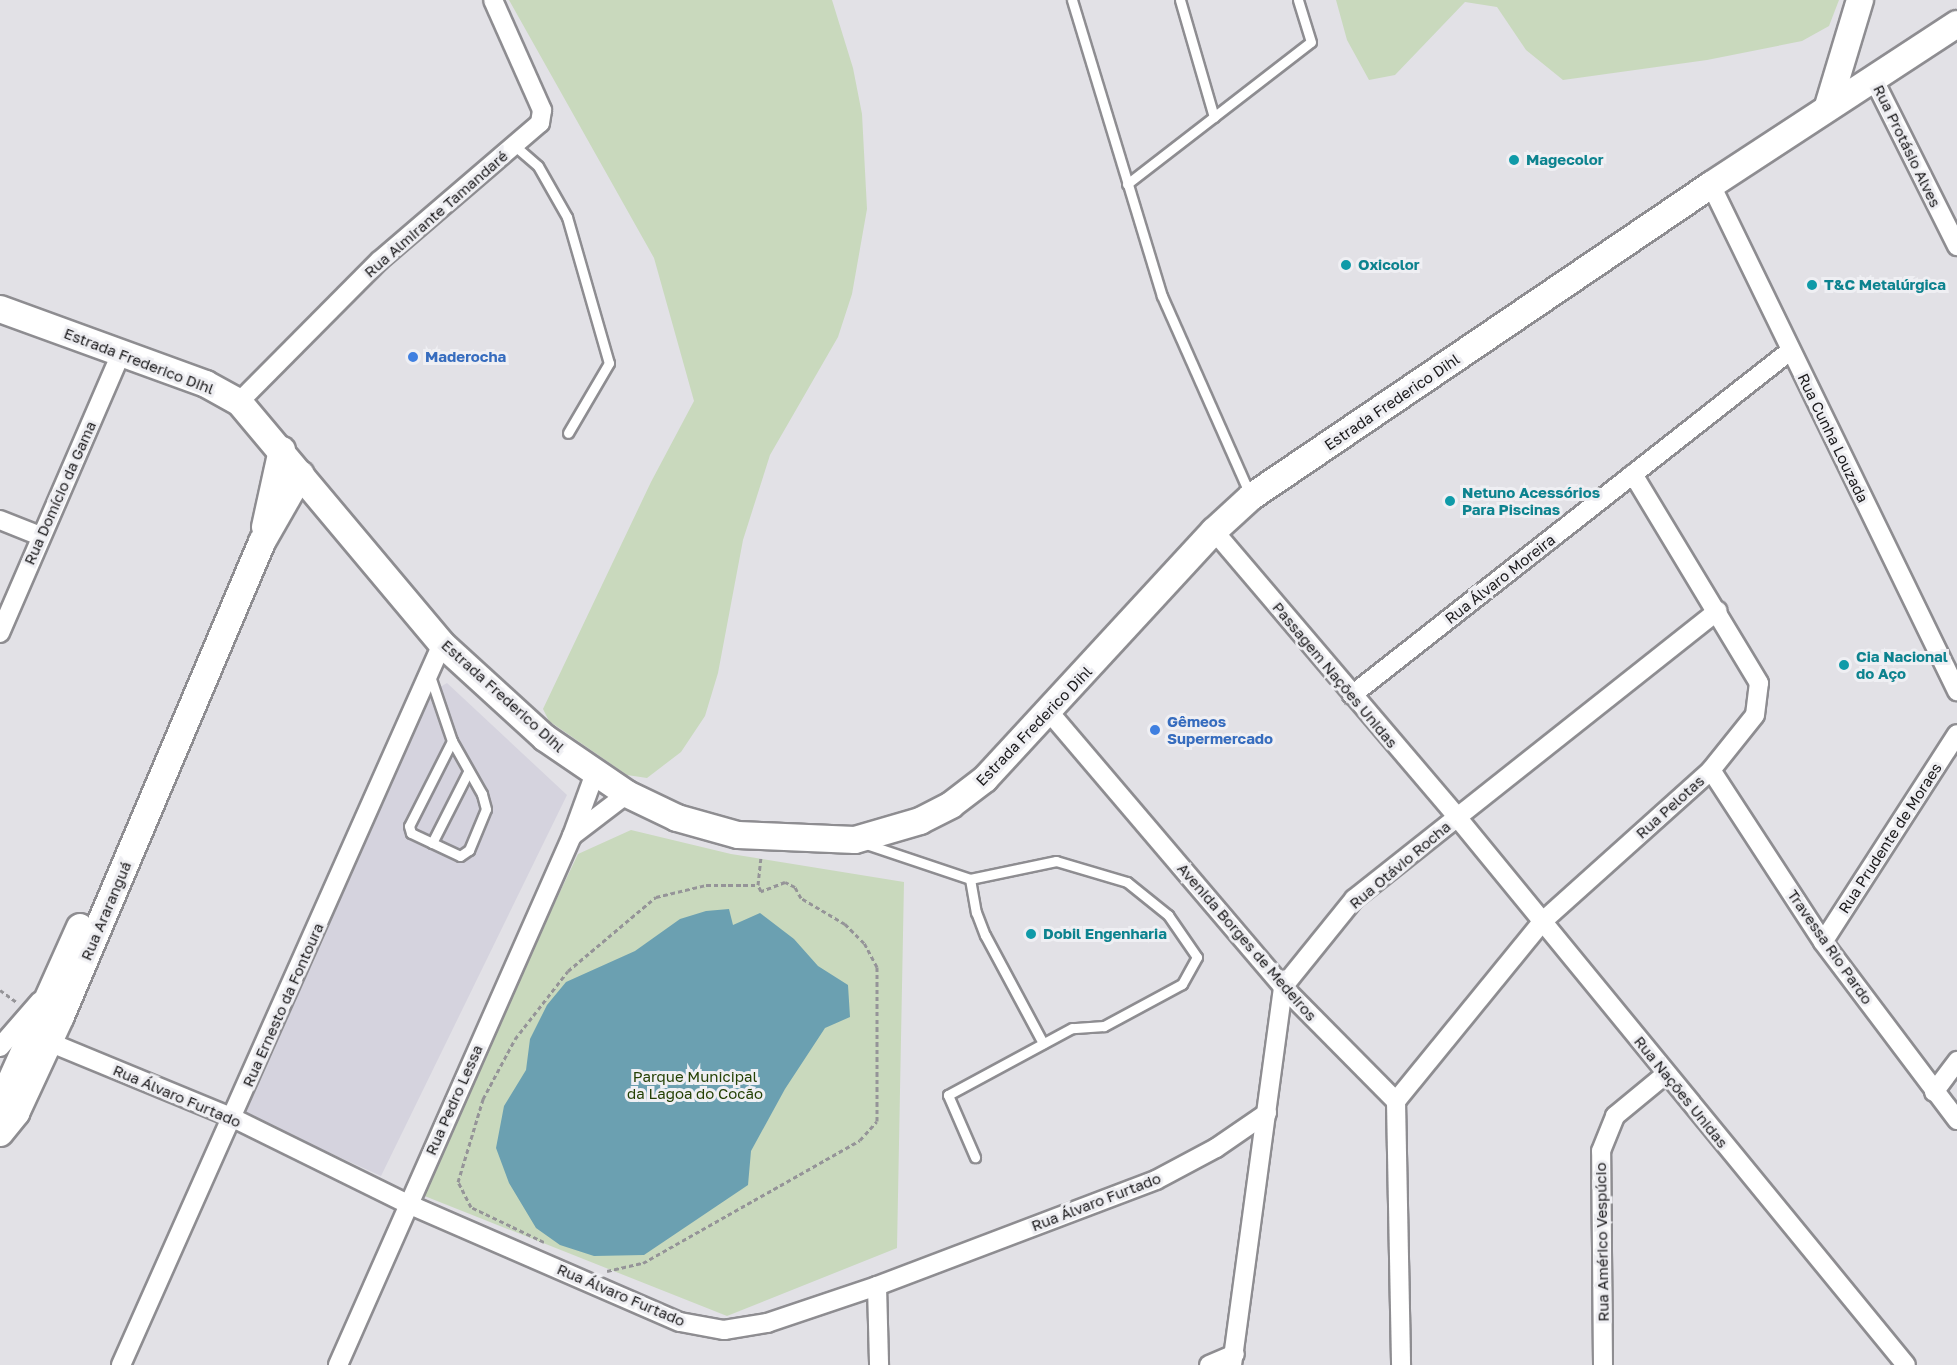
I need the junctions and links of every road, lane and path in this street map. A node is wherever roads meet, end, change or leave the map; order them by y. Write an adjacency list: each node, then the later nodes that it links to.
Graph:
1 (493, 0): 10 (street, Rua Almirante Tamandaré)
2 (1072, 0): 11 (lane)
3 (1180, 0): 9 (lane)
4 (1298, 0): 9 (lane)
5 (1860, 0): 8 (main road)
6 (1957, 24): 7 (main road, Estrada Frederico Dihl)
7 (1873, 78): 8 (main road, Estrada Frederico Dihl); 13 (street, Rua Protásio Alves)
8 (1828, 106): 12 (main road, Estrada Frederico Dihl)
9 (1214, 117): 11 (lane)
10 (515, 146): 17 (street, Rua Almirante Tamandaré); 18 (lane)
11 (1127, 184): 22 (lane)
12 (1711, 184): 15 (street, Rua Cunha Louzada); 22 (main road, Estrada Frederico Dihl)
13 (1957, 246)
14 (0, 309): 16 (main road, Estrada Frederico Dihl)
15 (1790, 351): 21 (street, Rua Álvaro Moreira); 34 (street, Rua Cunha Louzada)
16 (121, 354): 17 (main road, Estrada Frederico Dihl); 27 (street, Rua Domício da Gama)
17 (239, 402): 19 (main road, Estrada Frederico Dihl)
18 (568, 433)
19 (282, 450): 20 (main road, Estrada Frederico Dihl); 28 (main road, Rua Araranguá)
20 (302, 474): 23 (main road, Estrada Frederico Dihl); 24 (main road, Rua Araranguá)
21 (1633, 474): 29 (street, Rua Pelotas); 35 (street, Rua Álvaro Moreira)
22 (1251, 497): 26 (main road, Estrada Frederico Dihl)
23 (330, 509): 24 (main road); 31 (main road, Estrada Frederico Dihl)
24 (282, 513): 28 (main road, Rua Araranguá)
25 (0, 520): 27 (street)
26 (1214, 531): 35 (street, Passagem Nações Unidas); 36 (main road, Estrada Frederico Dihl)
27 (40, 536): 30 (street, Rua Domício da Gama)
28 (262, 542): 33 (main road, Rua Araranguá)
29 (1718, 611): 39 (street, Rua Pelotas); 43 (street, Rua Otávio Rocha)
30 (0, 633)
31 (442, 644): 32 (street, Rua Ernesto da Fontoura); 41 (main road, Estrada Frederico Dihl)
32 (429, 674): 38 (lane); 63 (street, Rua Ernesto da Fontoura)
33 (200, 682): 53 (main road, Rua Araranguá); 54 (main road, Rua Araranguá)
34 (1957, 691)
35 (1352, 695): 43 (street, Passagem Nações Unidas)
36 (1050, 713): 46 (main road, Estrada Frederico Dihl); 52 (street, Avenida Borges de Medeiros)
37 (1957, 734): 51 (street, Rua Prudente de Moraes)
38 (452, 741): 40 (lane); 47 (lane)
39 (1711, 770): 50 (street, Rua Pelotas); 51 (street, Travessa Rio Pardo)
40 (468, 772): 47 (lane); 47 (lane)
41 (595, 773): 42 (main road, Estrada Frederico Dihl); 44 (street, Rua Pedro Lessa)
42 (627, 794): 44 (street, Rua Pedro Lessa); 45 (main road, Estrada Frederico Dihl)
43 (1457, 817): 50 (street, Rua Nações Unidas); 52 (street, Rua Otávio Rocha)
44 (572, 836): 67 (street, Rua Pedro Lessa)
45 (764, 838): 46 (main road, Estrada Frederico Dihl); 49 (path)
46 (855, 840): 48 (lane)
47 (432, 843)
48 (970, 879): 55 (lane); 55 (lane)
49 (758, 885): 68 (path); 69 (path)
50 (1543, 921): 58 (street, Rua Nações Unidas); 60 (street, Rua Pelotas)
51 (1823, 942): 59 (street, Travessa Rio Pardo)
52 (1283, 987): 60 (street, Avenida Borges de Medeiros); 62 (street)
53 (53, 988): 56 (street); 61 (main road, Rua Araranguá)
54 (49, 1042): 63 (street, Rua Álvaro Furtado); 65 (main road, Rua Araranguá)
55 (1043, 1043): 66 (lane)
56 (0, 1047)
57 (1957, 1061): 59 (street)
58 (1666, 1074): 77 (street, Rua Américo Vespúcio); 78 (street, Rua Nações Unidas)
59 (1934, 1092): 64 (street, Travessa Rio Pardo)
60 (1396, 1101): 76 (street)
61 (0, 1105)
62 (1267, 1113): 70 (street, Rua Álvaro Furtado); 71 (street)
63 (233, 1118): 67 (street, Rua Álvaro Furtado); 72 (street, Rua Ernesto da Fontoura)
64 (1957, 1120)
65 (0, 1132)
66 (975, 1157)
67 (408, 1204): 70 (street, Rua Álvaro Furtado); 73 (street, Rua Pedro Lessa)
68 (550, 1245)
69 (598, 1267)
70 (877, 1286): 74 (street)
71 (1233, 1360): 75 (street)
72 (121, 1365)
73 (338, 1365)
74 (879, 1365)
75 (1209, 1365)
76 (1401, 1365)
77 (1603, 1365)
78 (1906, 1365)

